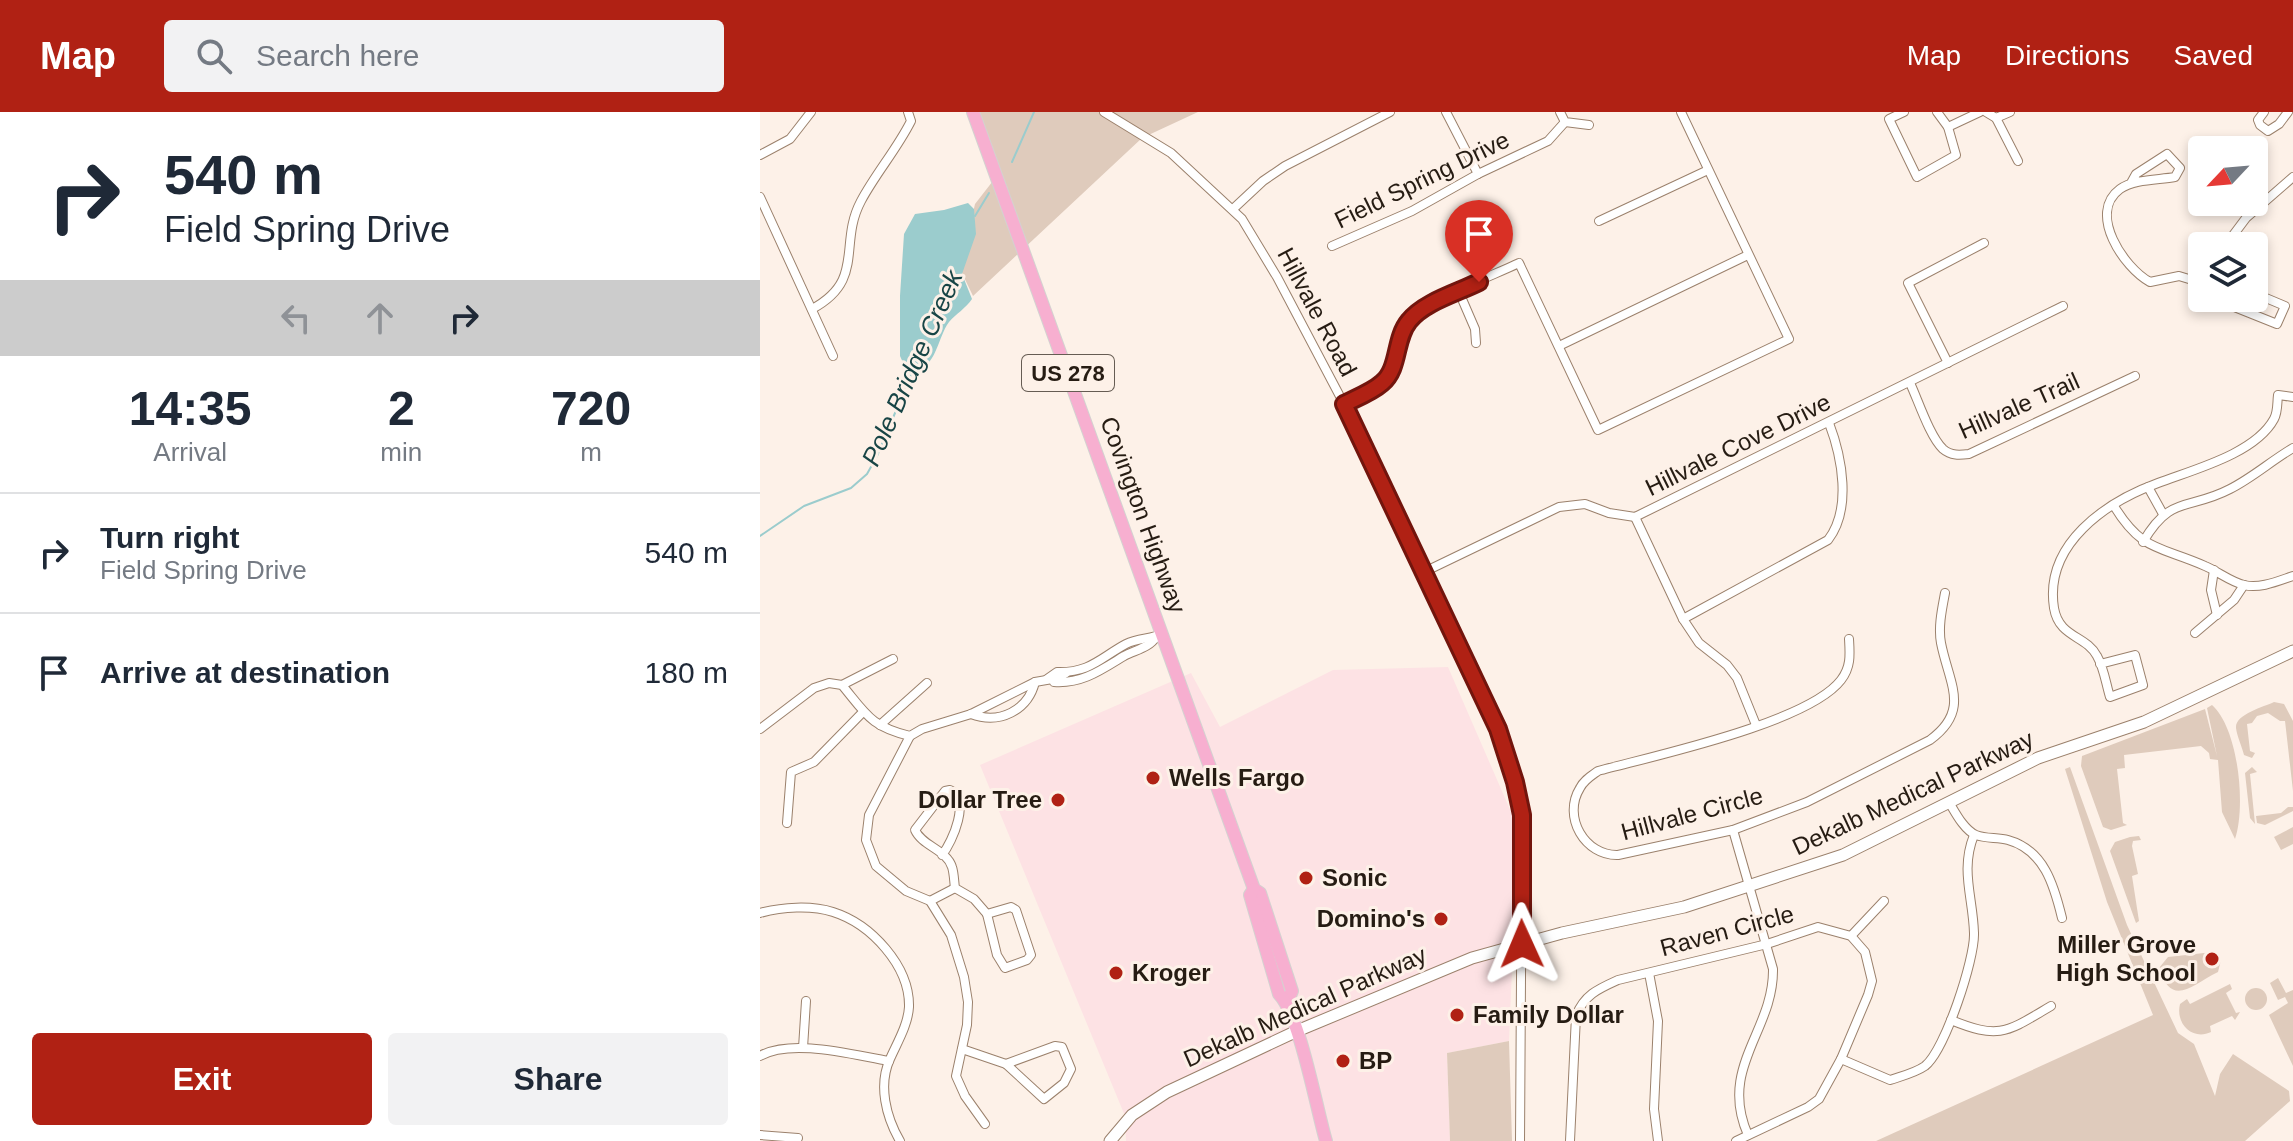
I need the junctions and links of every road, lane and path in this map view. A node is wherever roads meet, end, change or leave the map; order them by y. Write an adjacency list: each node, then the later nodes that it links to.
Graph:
1 (811, 112): 19 (street)
2 (908, 112): 36 (street)
3 (973, 112): 61 (main road, Covington Highway / US 278)
4 (1104, 112): 26 (street, Hillvale Road)
5 (1390, 112): 26 (street)
6 (1446, 112): 22 (street)
7 (1560, 112): 16 (street)
8 (1681, 112): 21 (street)
9 (1904, 112): 18 (street)
10 (1937, 112): 18 (street)
11 (1983, 112): 15 (street); 18 (street)
12 (2010, 112): 15 (street)
13 (2264, 112): 14 (street)
14 (2288, 112)
15 (1996, 118): 20 (street)
16 (1565, 122): 17 (street); 22 (street, Field Spring Drive)
17 (1589, 125)
18 (1948, 127)
19 (760, 155)
20 (2018, 161)
21 (1708, 170): 27 (street); 31 (street)
22 (1478, 174): 30 (street, Field Spring Drive)
23 (2293, 177): 28 (street)
24 (2131, 183): 24 (street); 32 (street)
25 (760, 197): 36 (street)
26 (1233, 209): 45 (street, Hillvale Road)
27 (1599, 221)
28 (2236, 232)
29 (1984, 243): 41 (street)
30 (1332, 246)
31 (1748, 255): 39 (street); 39 (street)
32 (2188, 279)
33 (1459, 292): 38 (street); 39 (street); 45 (street)
34 (2268, 299): 37 (street)
35 (2063, 306): 41 (street, Hillvale Cove Drive)
36 (812, 309): 40 (street)
37 (2247, 312)
38 (1476, 343)
39 (1559, 346)
40 (833, 356)
41 (1948, 363): 43 (street, Hillvale Cove Drive)
42 (2135, 376): 43 (street, Hillvale Trail)
43 (1910, 383): 46 (street, Hillvale Cove Drive)
44 (2293, 397): 48 (street)
45 (1344, 404): 54 (street, Hillvale Road)
46 (1829, 423): 51 (street, Hillvale Cove Drive); 59 (street)
47 (2293, 448): 50 (street)
48 (2148, 487): 49 (street); 50 (street)
49 (2114, 506): 52 (street); 65 (street)
50 (2163, 514): 52 (street)
51 (1635, 517): 54 (street, Hillvale Cove Drive); 59 (street)
52 (2143, 542): 53 (street)
53 (2214, 570): 56 (street); 58 (street)
54 (1424, 572): 88 (street, Hillvale Road)
55 (2293, 576): 56 (street)
56 (2244, 585): 58 (street)
57 (1945, 593): 77 (street, Hillvale Circle)
58 (2217, 615): 60 (street)
59 (1683, 619): 72 (street)
60 (2195, 633)
61 (1159, 635): 66 (street); 94 (main road, Covington Highway / US 278)
62 (1849, 639): 72 (street, Hillvale Circle)
63 (2293, 651): 75 (main road, Dekalb Medical Parkway)
64 (893, 659): 68 (street)
65 (2100, 664): 65 (street)
66 (1035, 682): 70 (street); 70 (street)
67 (927, 683): 71 (street)
68 (842, 685): 69 (street); 73 (street)
69 (862, 713): 71 (street); 76 (street)
70 (971, 714): 74 (street)
71 (880, 725): 74 (street)
72 (1756, 725): 77 (street, Hillvale Circle)
73 (760, 729)
74 (910, 736): 82 (street)
75 (1949, 802): 78 (street); 81 (main road, Dekalb Medical Parkway)
76 (787, 823)
77 (1733, 830): 81 (street)
78 (1974, 835): 86 (street); 93 (street)
79 (942, 855): 79 (street); 80 (street)
80 (955, 888): 82 (street); 85 (street)
81 (1749, 888): 88 (main road, Dekalb Medical Parkway); 89 (street)
82 (930, 901): 96 (street)
83 (1884, 901): 87 (street)
84 (760, 913): 99 (street)
85 (987, 914): 85 (street)
86 (2062, 918)
87 (1851, 936): 89 (street, Raven Circle); 98 (street)
88 (1522, 944): 94 (main road, Dekalb Medical Parkway); 108 (street, Hillvale Road)
89 (1767, 944): 90 (street, Raven Circle); 103 (street)
90 (1649, 973): 109 (street, Raven Circle); 110 (street)
91 (806, 1001): 95 (street)
92 (2051, 1006): 93 (street)
93 (1951, 1020): 98 (street)
94 (1297, 1031): 106 (main road, Dekalb Medical Parkway); 107 (main road, Covington Highway / US 278)
95 (803, 1048): 97 (street); 99 (street)
96 (962, 1049): 100 (street); 101 (street)
97 (760, 1056)
98 (1841, 1059): 103 (street)
99 (889, 1061): 105 (street)
100 (1006, 1064): 100 (street)
101 (985, 1124)
102 (760, 1135): 104 (street)
103 (1748, 1135): 111 (street)
104 (798, 1138)
105 (900, 1141)
106 (1110, 1141)
107 (1326, 1141)
108 (1520, 1141)
109 (1570, 1141)
110 (1658, 1141)
111 (1736, 1141)

